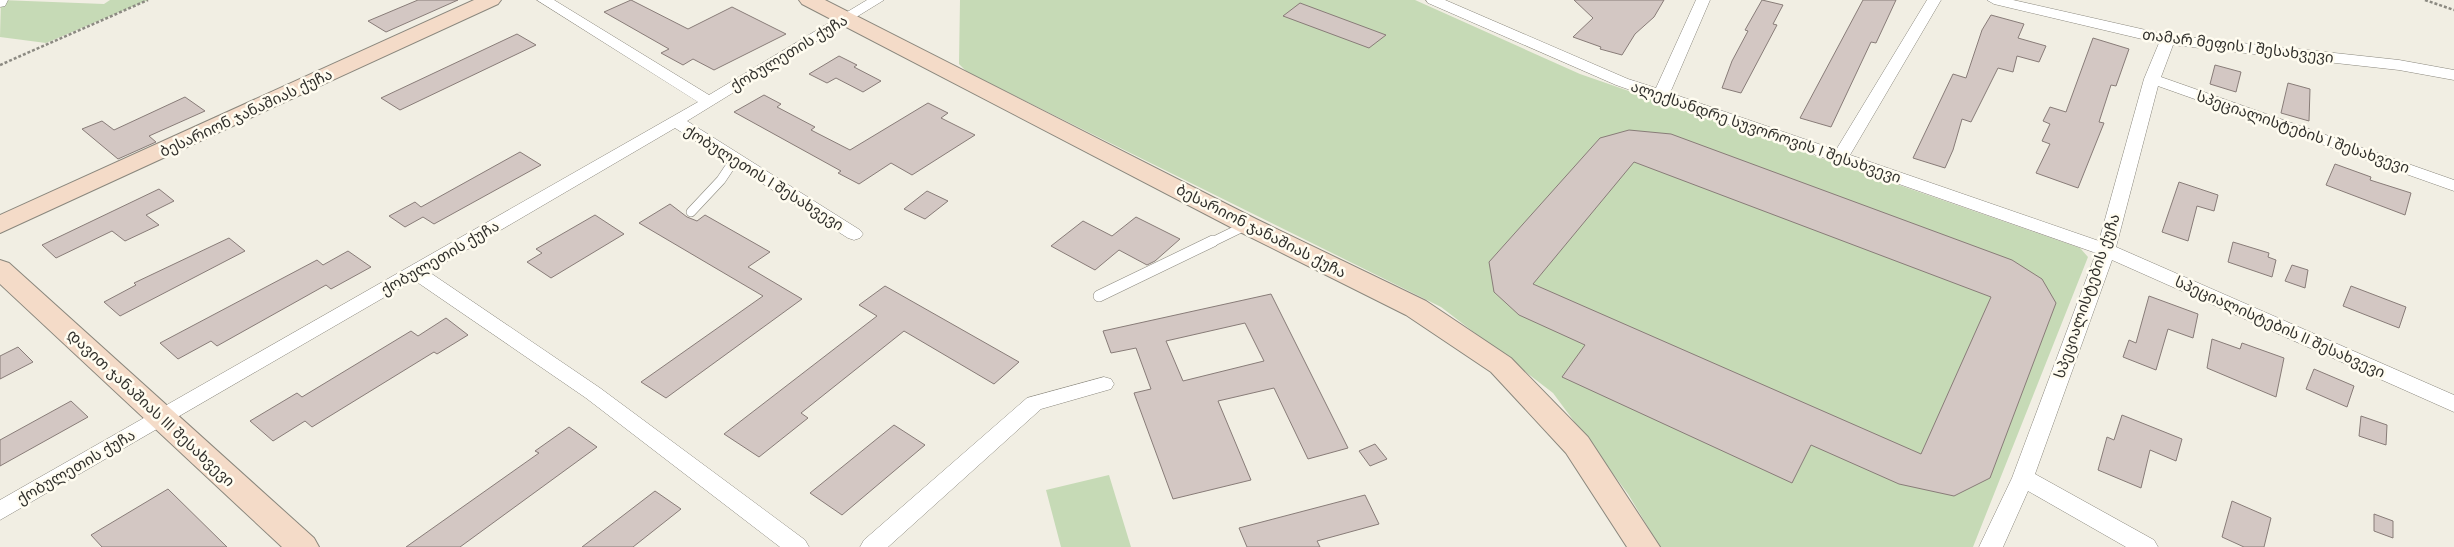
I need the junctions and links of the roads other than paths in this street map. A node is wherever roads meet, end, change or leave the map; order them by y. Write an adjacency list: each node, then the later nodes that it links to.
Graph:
1 (491, 0): 20 (street, ბესარიონ ჯანაშიას ქუჩა)
2 (544, 0): 14 (street)
3 (810, 0): 9 (street, ბესარიონ ჯანაშიას ქუჩა)
4 (877, 0): 9 (street, ქობულეთის ქუჩა)
5 (1433, 0): 13 (street, ალექსანდრე სუვოროვის I შესახვევი)
6 (1703, 0): 13 (street)
7 (1934, 0): 16 (street)
8 (1994, 0): 10 (street, თამარ მეფის I შესახვევი)
9 (846, 19): 14 (street, ქობულეთის ქუჩა); 21 (street, ბესარიონ ჯანაშიას ქუჩა)
10 (2168, 40): 11 (street, თამარ მეფის I შესახვევი); 12 (street, სპეციალისტების ქუჩა)
11 (2454, 75)
12 (2152, 79): 18 (street, სპეციალისტების I შესახვევი); 23 (street, სპეციალისტების ქუჩა)
13 (1661, 95): 16 (street, ალექსანდრე სუვოროვის I შესახვევი)
14 (709, 102): 15 (street, ქობულეთის ქუჩა)
15 (675, 121): 17 (street, ქობულეთის I შესახვევი); 25 (street, ქობულეთის ქუჩა)
16 (1840, 158): 23 (street, ალექსანდრე სუვოროვის I შესახვევი)
17 (735, 159): 19 (lane); 22 (street, ქობულეთის I შესახვევი)
18 (2454, 186)
19 (691, 212)
20 (0, 225)
21 (1247, 225): 26 (lane); 35 (street, ბესარიონ ჯანაშიას ქუჩა)
22 (854, 234)
23 (2106, 250): 28 (street, სპეციალისტების II შესახვევი); 30 (street, სპეციალისტების ქუჩა)
24 (0, 269): 29 (street, დავით ჯანაშიას III შესახვევი)
25 (415, 272): 29 (street, ქობულეთის ქუჩა); 33 (street)
26 (1100, 296)
27 (1104, 384): 34 (street)
28 (2454, 404)
29 (162, 418): 31 (street, ქობულეთის ქუჩა); 32 (street, დავით ჯანაშიას III შესახვევი)
30 (2023, 478): 36 (street, სპეციალისტების ქუჩა); 37 (street)
31 (0, 510)
32 (303, 547)
33 (797, 547)
34 (872, 547)
35 (1644, 547)
36 (1991, 547)
37 (2146, 547)

